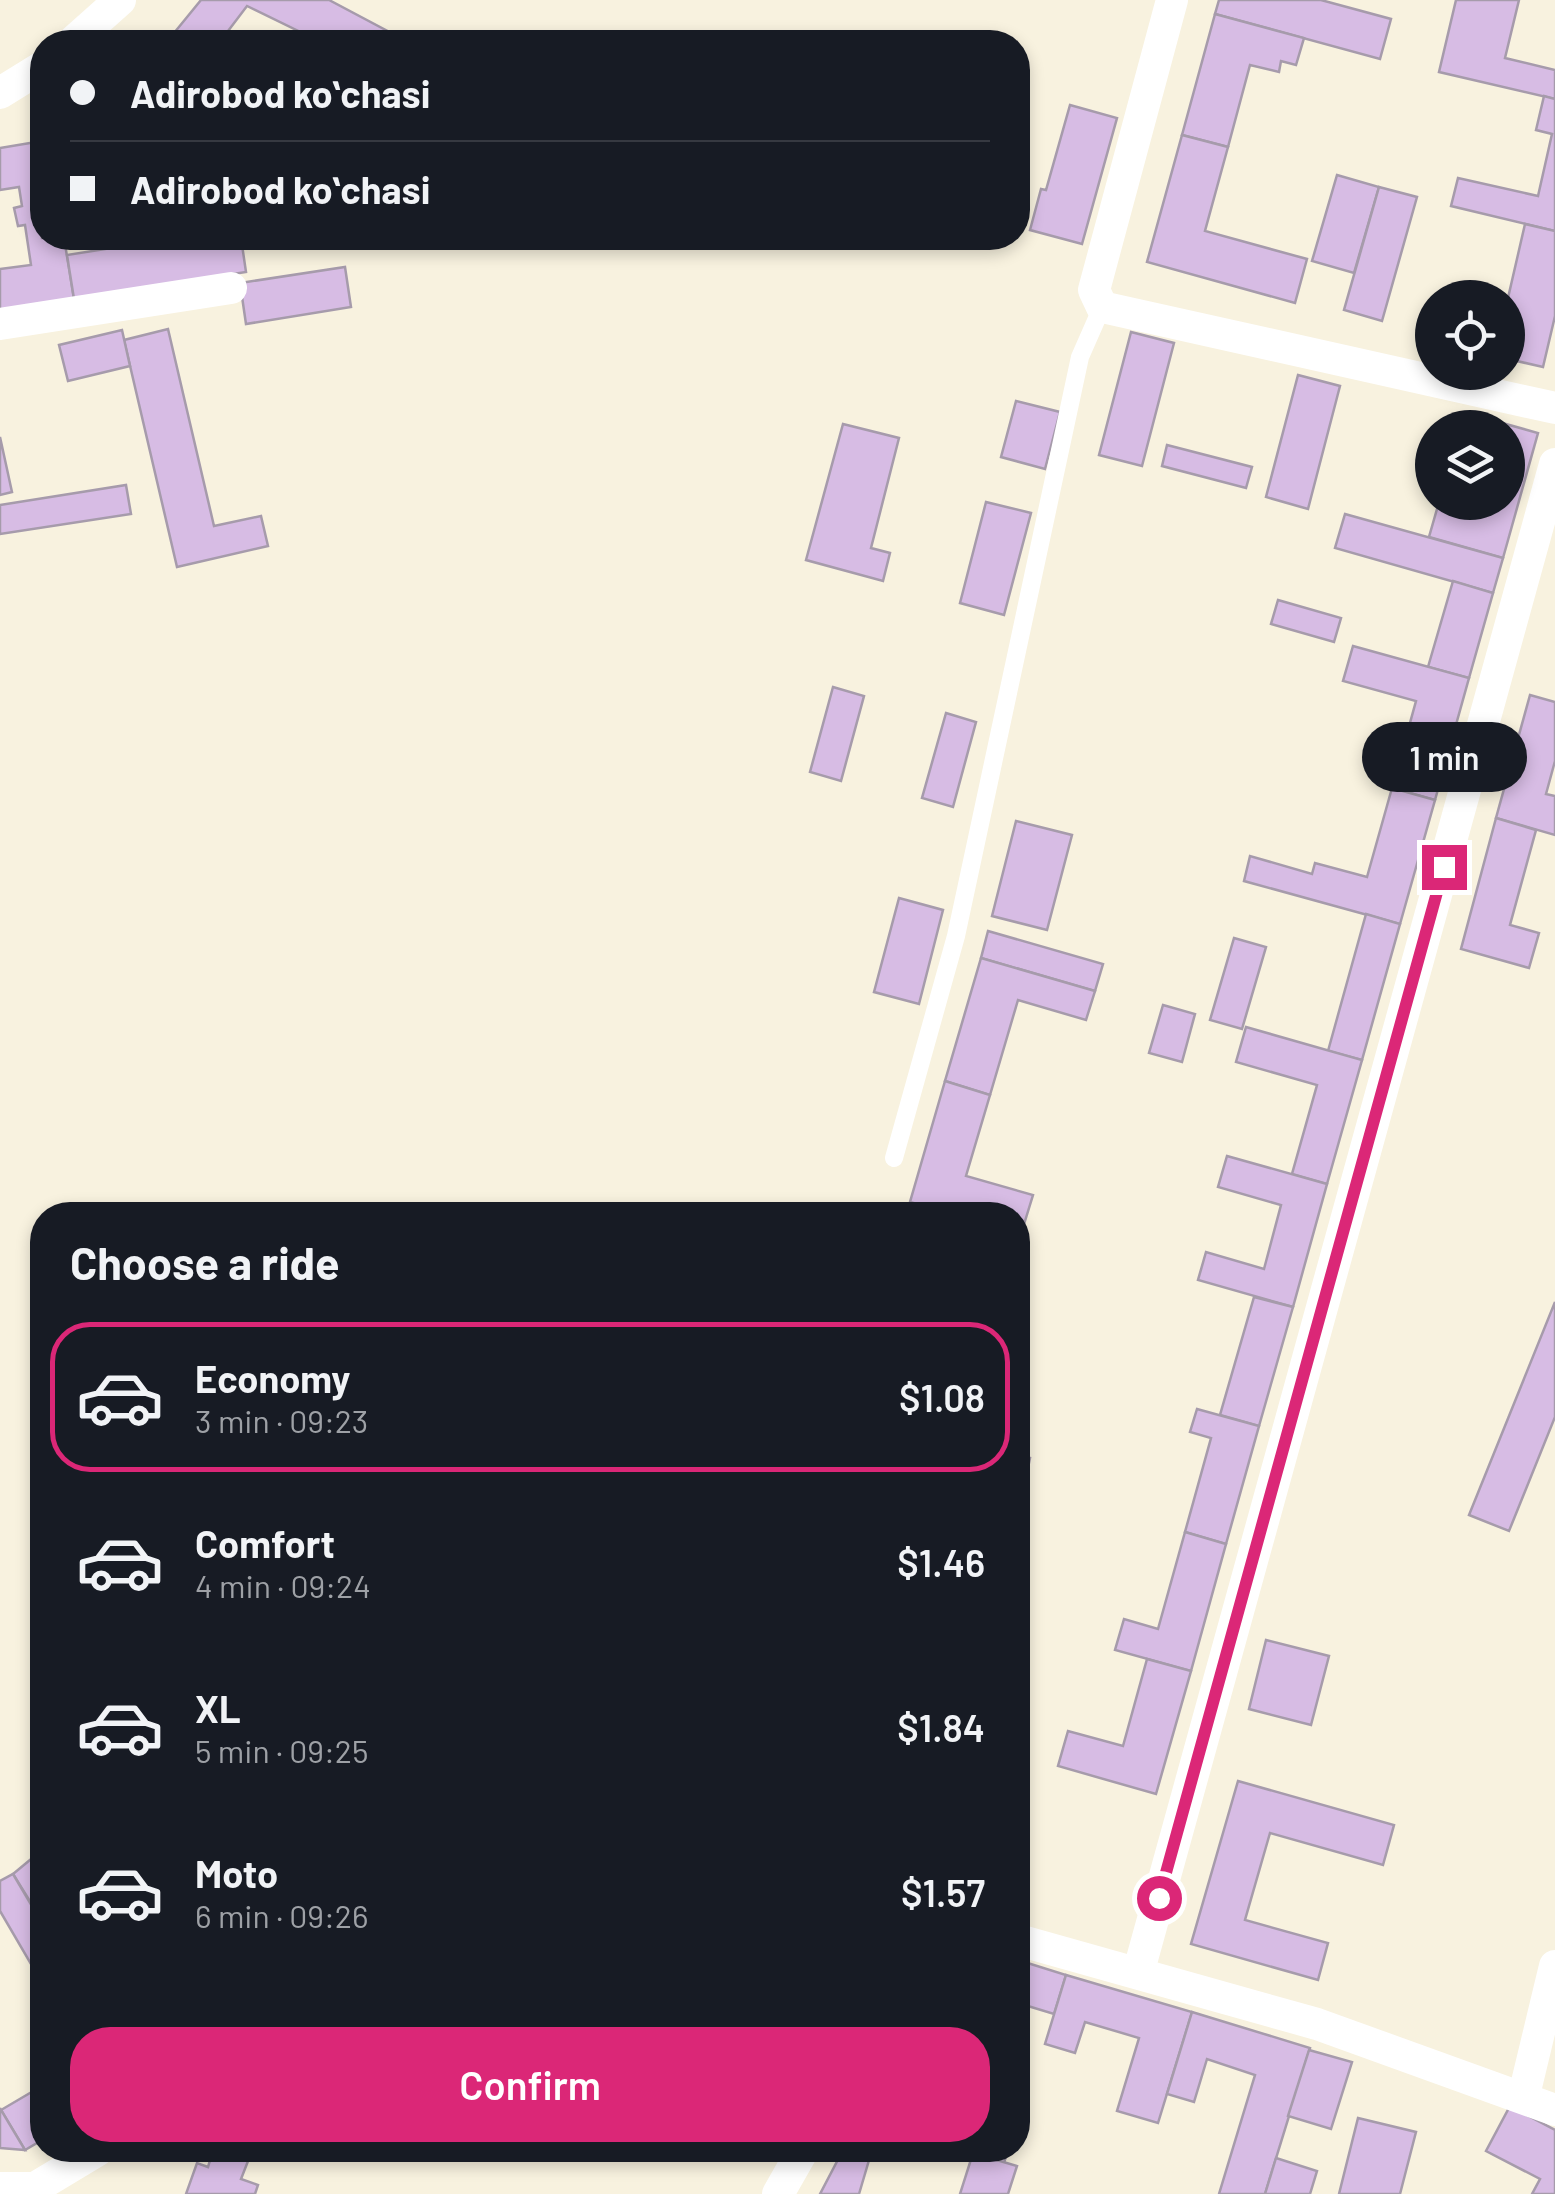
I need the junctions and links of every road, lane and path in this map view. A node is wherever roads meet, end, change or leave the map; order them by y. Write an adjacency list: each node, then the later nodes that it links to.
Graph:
1 (120, 0): 3 (street)
2 (1172, 0): 7 (street)
3 (86, 30)
4 (30, 74): 5 (street)
5 (0, 93)
6 (231, 288): 8 (street)
7 (1102, 306): 9 (street); 11 (lane)
8 (0, 324)
9 (1555, 408)
10 (1555, 464): 14 (street)
11 (894, 1158)
12 (1030, 1943): 14 (street)
13 (1555, 1966): 15 (street)
14 (1139, 1970): 15 (street)
15 (1524, 2095): 16 (street)
16 (1555, 2110)
17 (78, 2162): 19 (street)
18 (796, 2162): 20 (street)
19 (0, 2188)
20 (778, 2194)

